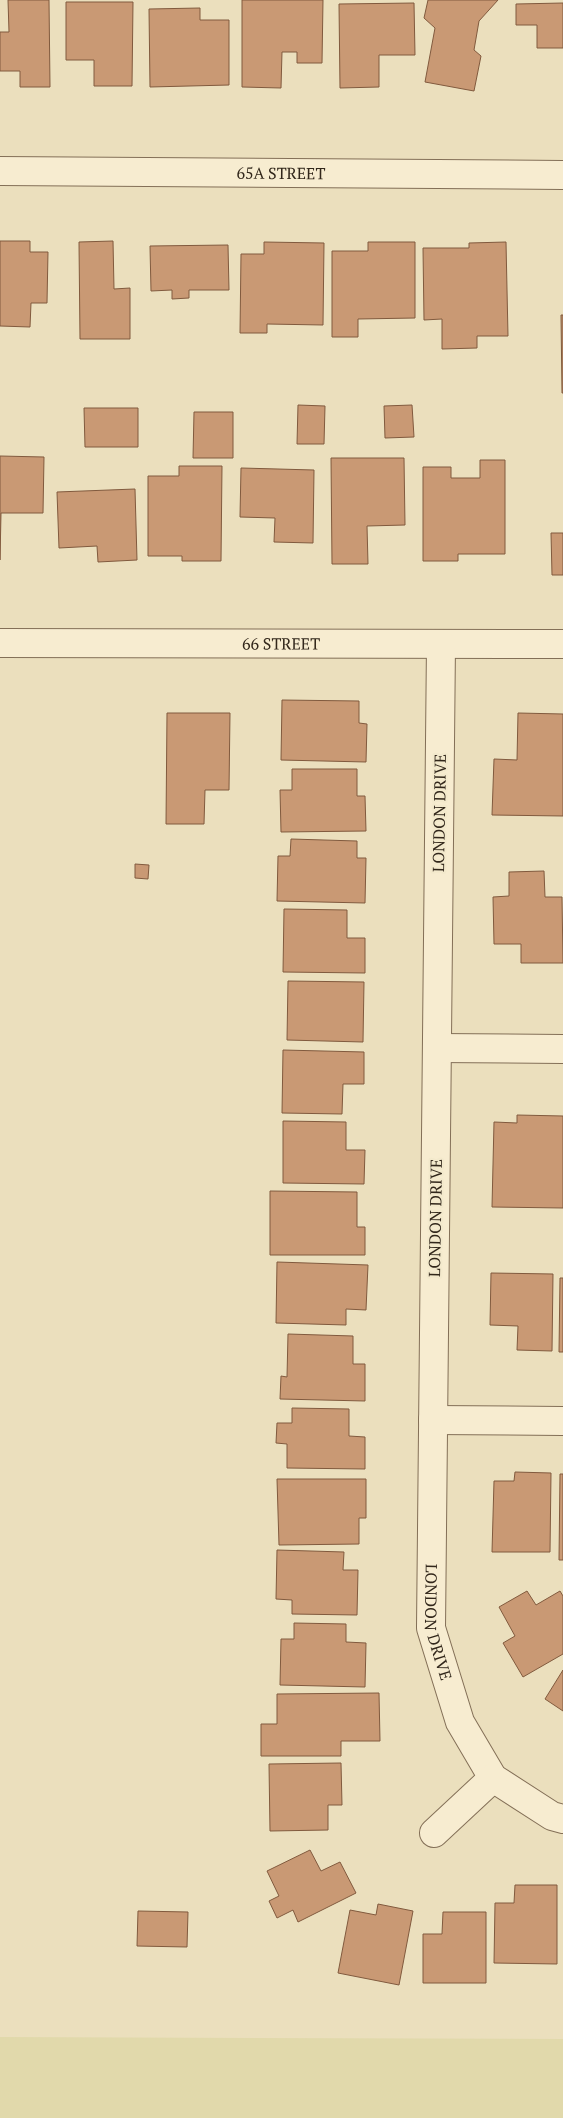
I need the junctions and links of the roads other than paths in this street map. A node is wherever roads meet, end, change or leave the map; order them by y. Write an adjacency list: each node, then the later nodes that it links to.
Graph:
1 (0, 171): 2 (street, 65A STREET)
2 (563, 175)
3 (0, 643): 4 (street, 66 STREET)
4 (441, 644): 5 (street, 66 STREET); 6 (street, LONDON DRIVE)
5 (563, 644)
6 (437, 1048): 7 (street); 8 (street, LONDON DRIVE)
7 (563, 1048)
8 (433, 1420): 9 (street); 10 (street, LONDON DRIVE)
9 (563, 1421)
10 (493, 1778): 11 (street, LONDON DRIVE); 12 (street)
11 (563, 1819)
12 (434, 1833)

